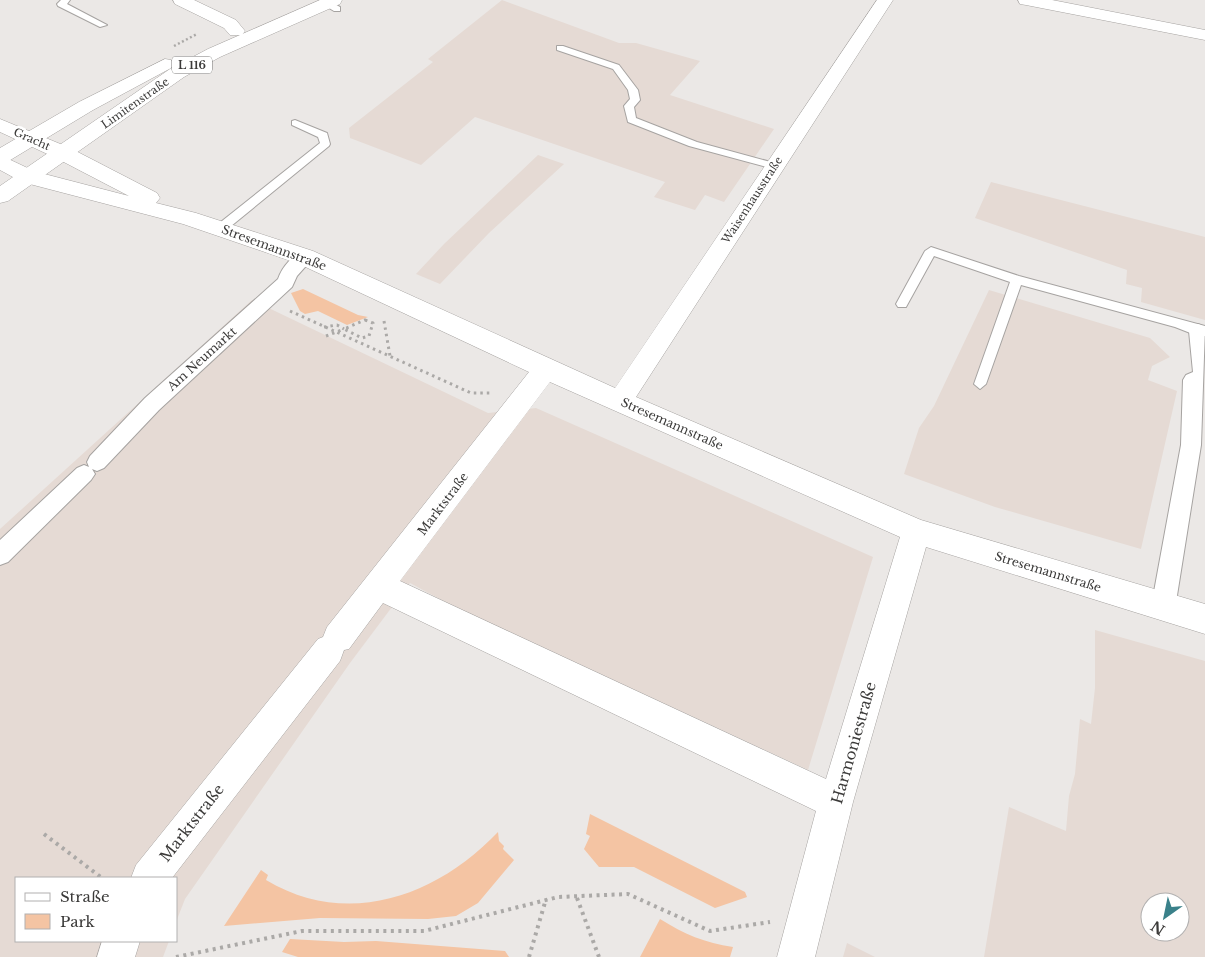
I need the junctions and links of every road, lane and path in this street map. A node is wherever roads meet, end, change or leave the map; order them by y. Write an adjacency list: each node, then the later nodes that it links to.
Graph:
1 (66, 0): 6 (lane)
2 (181, 0): 7 (street)
3 (884, 0): 16 (street, Waisenhausstraße)
4 (1026, 0): 8 (street)
5 (327, 3): 7 (street, Limitenstraße / L 116); 13 (street, Limitenstraße / L 116)
6 (103, 25)
7 (236, 31): 12 (street, Limitenstraße / L 116)
8 (1205, 35)
9 (560, 48): 16 (lane)
10 (295, 124): 20 (lane)
11 (0, 126): 12 (street, Gracht)
12 (32, 138): 13 (street, Gracht); 14 (street, Limitenstraße / L 116)
13 (63, 153): 17 (street, Limitenstraße / L 116); 19 (street, Stresemannstraße)
14 (0, 157)
15 (0, 162): 17 (street)
16 (774, 166): 31 (street, Waisenhausstraße)
17 (29, 177): 18 (street, Limitenstraße); 19 (street, Stresemannstraße)
18 (0, 196)
19 (188, 218): 20 (street, Stresemannstraße)
20 (221, 228): 21 (street, Stresemannstraße)
21 (305, 257): 23 (street, Am Neumarkt); 28 (street, Stresemannstraße)
22 (1017, 280): 24 (lane); 26 (lane); 29 (lane)
23 (286, 282): 25 (path); 33 (street, Am Neumarkt)
24 (902, 304)
25 (323, 327): 27 (path); 30 (path)
26 (1201, 331): 35 (street)
27 (326, 336)
28 (546, 369): 30 (street, Marktstraße); 31 (street, Stresemannstraße)
29 (980, 384)
30 (527, 394): 34 (street, Marktstraße)
31 (620, 401): 32 (street, Stresemannstraße)
32 (916, 531): 35 (street, Stresemannstraße); 37 (street, Harmoniestraße)
33 (0, 555)
34 (380, 587): 37 (street); 40 (street, Marktstraße)
35 (1163, 608): 36 (street, Stresemannstraße)
36 (1205, 619)
37 (836, 802): 43 (street, Harmoniestraße)
38 (44, 834): 39 (path)
39 (101, 877)
40 (151, 877)
41 (577, 898): 42 (path); 43 (path); 48 (path)
42 (546, 899): 46 (path); 47 (path)
43 (806, 918): 49 (street, Harmoniestraße)
44 (120, 942): 45 (street)
45 (116, 957)
46 (176, 957)
47 (529, 957)
48 (599, 957)
49 (796, 957)

